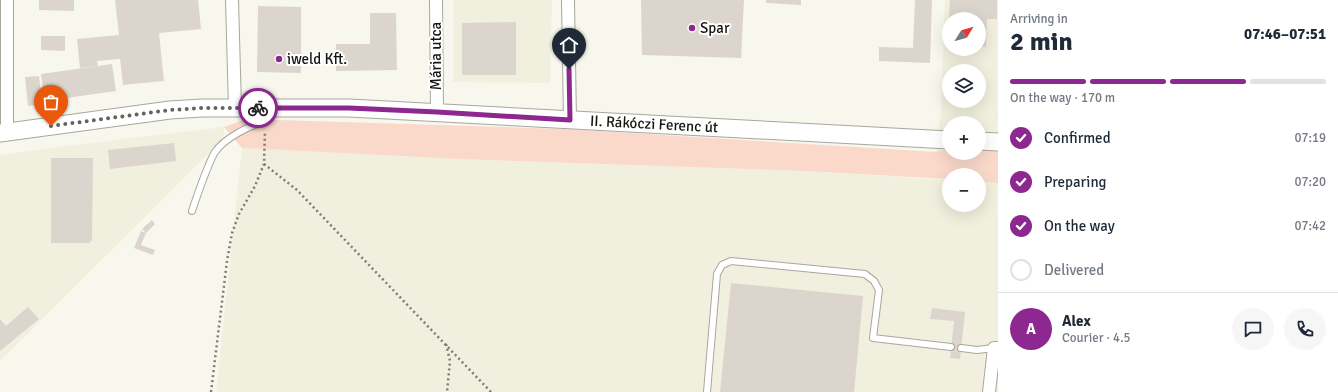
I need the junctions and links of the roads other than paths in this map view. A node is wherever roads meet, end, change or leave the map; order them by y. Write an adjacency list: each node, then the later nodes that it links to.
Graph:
1 (7, 0): 9 (street)
2 (232, 0): 5 (street)
3 (436, 0): 6 (street, Mária utca)
4 (568, 0): 8 (street)
5 (234, 108): 7 (main road, II. Rákóczi Ferenc út); 9 (main road, II. Rákóczi Ferenc út)
6 (437, 112): 7 (main road, II. Rákóczi Ferenc út); 8 (main road, II. Rákóczi Ferenc út)
7 (264, 115): 13 (lane)
8 (570, 120): 10 (main road, II. Rákóczi Ferenc út)
9 (3, 132)
10 (942, 140)
11 (986, 141): 12 (main road)
12 (998, 142)
13 (192, 211)
14 (951, 347): 17 (lane)
15 (961, 348): 16 (lane)
16 (996, 348): 18 (street)
17 (707, 392)
18 (990, 392)

